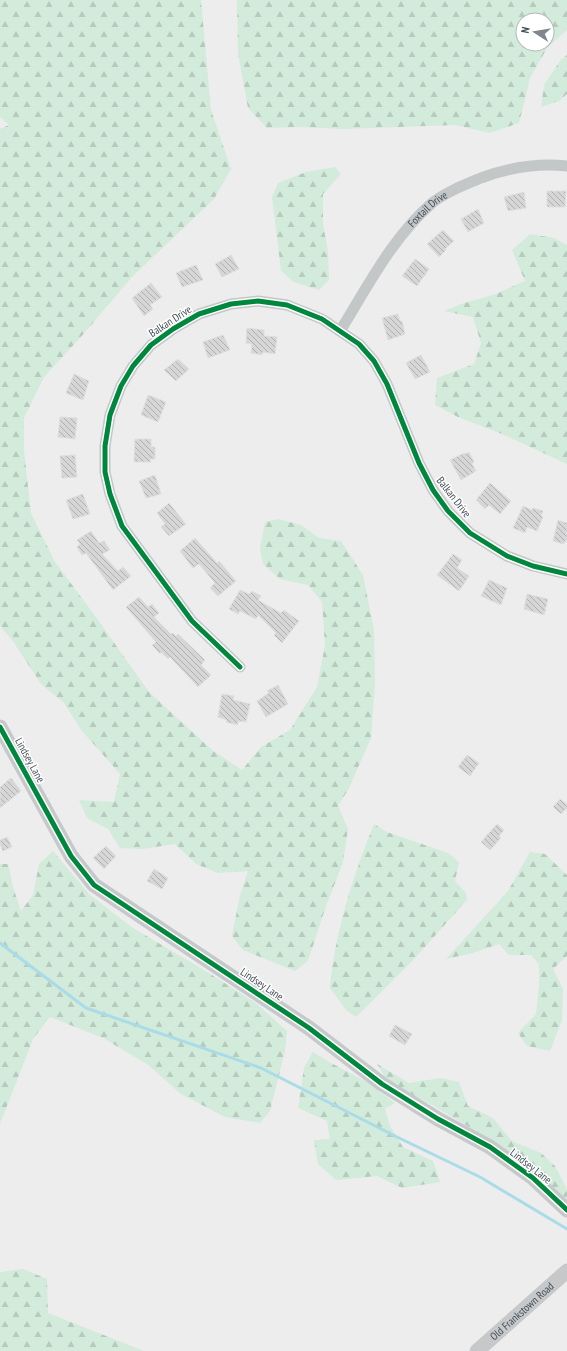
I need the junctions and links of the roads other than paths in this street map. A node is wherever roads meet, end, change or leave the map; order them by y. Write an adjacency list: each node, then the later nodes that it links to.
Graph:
1 (567, 166): 2 (street, Foxtail Drive)
2 (340, 331): 3 (street, Balkan Drive); 4 (street, Balkan Drive)
3 (567, 574)
4 (240, 667)
5 (0, 727): 6 (street, Lindsey Lane)
6 (567, 1210)
7 (567, 1271): 8 (street, Old Frankstown Road)
8 (477, 1351)

